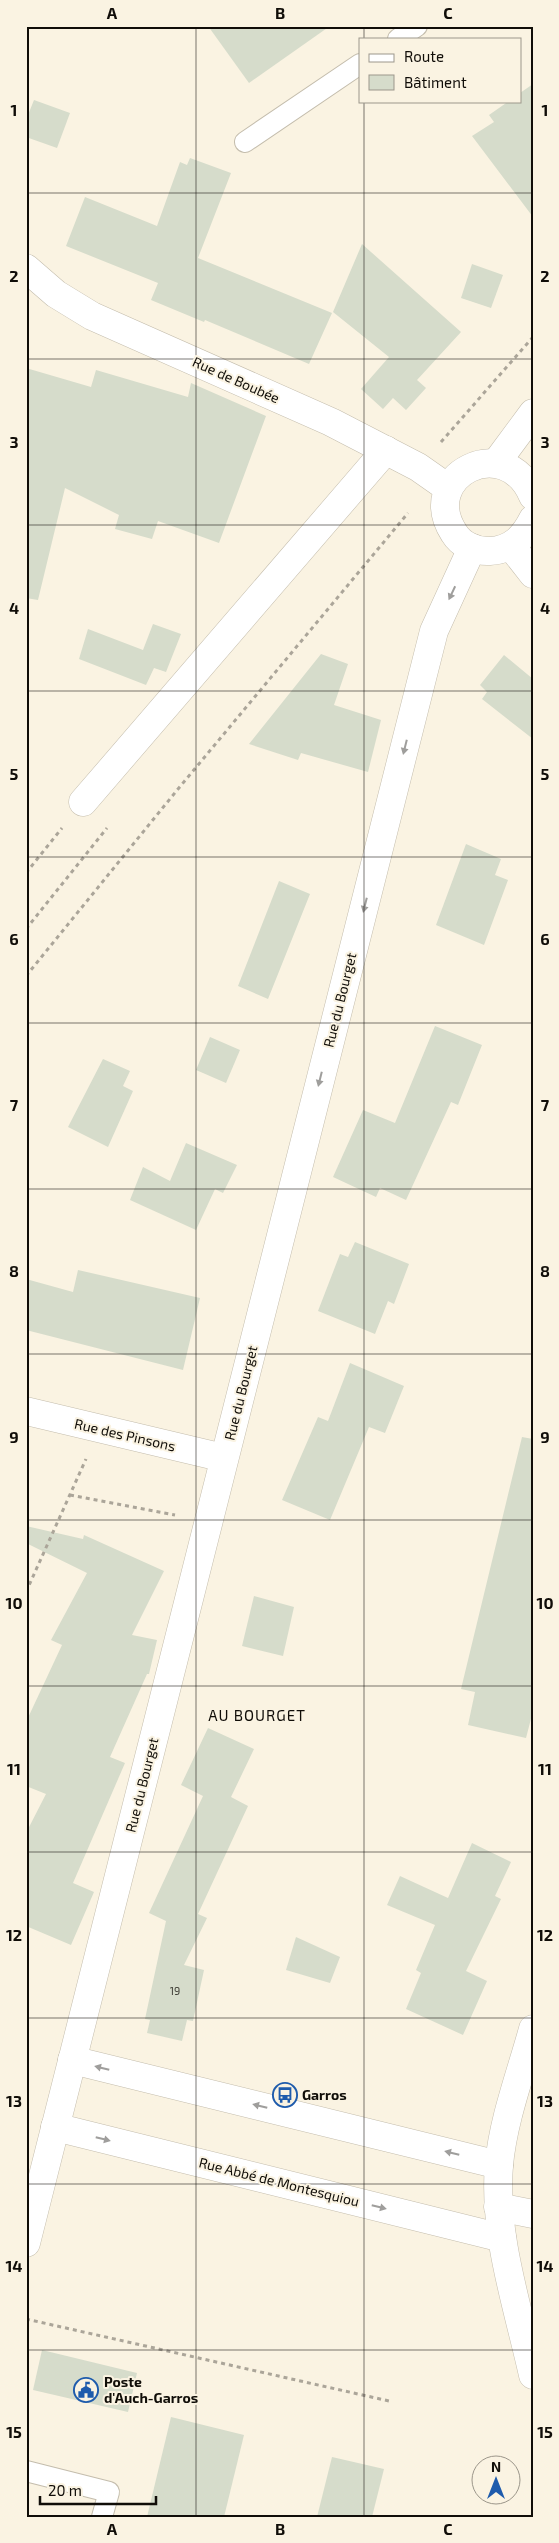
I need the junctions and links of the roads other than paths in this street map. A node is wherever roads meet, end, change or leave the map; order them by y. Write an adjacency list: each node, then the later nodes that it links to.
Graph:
1 (417, 26): 2 (lane)
2 (399, 38)
3 (359, 65): 4 (lane)
4 (245, 142)
5 (26, 268): 7 (street, Rue de Boubée)
6 (533, 413): 8 (street)
7 (386, 450): 9 (street, Rue de Boubée); 15 (street)
8 (496, 463): 9 (street); 10 (street)
9 (448, 488): 13 (street)
10 (533, 496)
11 (533, 519): 12 (street)
12 (511, 546): 13 (street); 14 (street)
13 (472, 548): 17 (street, Rue du Bourget, one-way to 17)
14 (533, 574)
15 (83, 802)
16 (26, 1411): 17 (street, Rue des Pinsons)
17 (224, 1458): 19 (street, Rue du Bourget)
18 (533, 2029): 21 (street)
19 (72, 2060): 20 (street, Rue du Bourget); 21 (street, one-way to 19)
20 (55, 2127): 24 (street, Rue Abbé de Montesquiou, one-way to 24); 25 (street, Rue du Bourget)
21 (499, 2165): 22 (street)
22 (498, 2207): 23 (street); 24 (street)
23 (533, 2214)
24 (502, 2238): 26 (street)
25 (26, 2243)
26 (533, 2375)
27 (26, 2471): 28 (lane)
28 (102, 2517)

